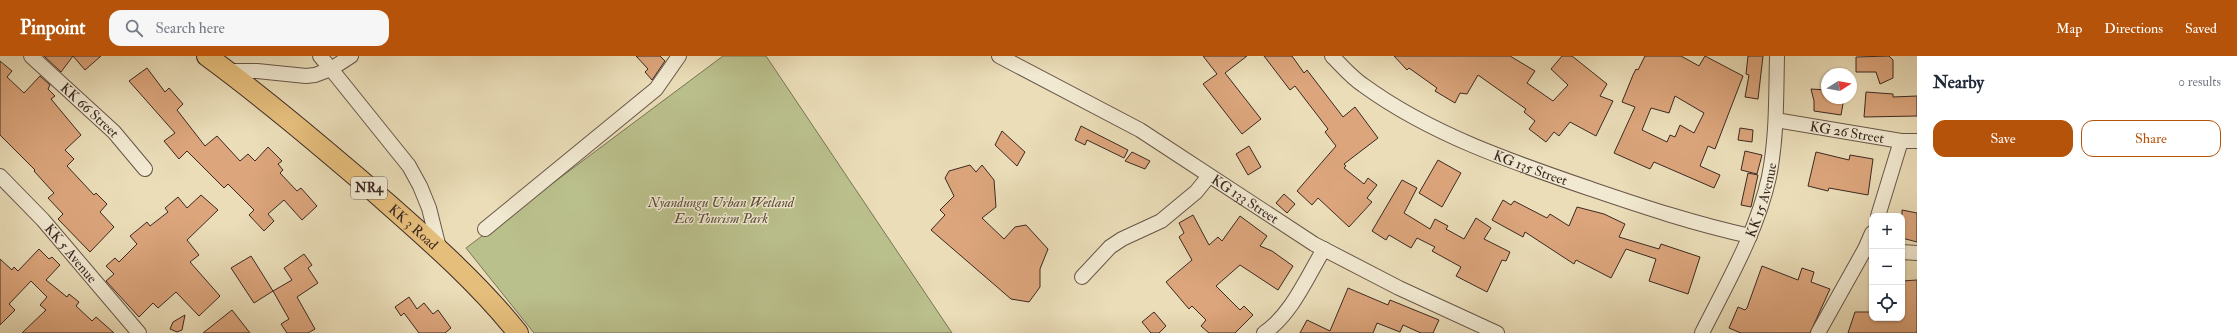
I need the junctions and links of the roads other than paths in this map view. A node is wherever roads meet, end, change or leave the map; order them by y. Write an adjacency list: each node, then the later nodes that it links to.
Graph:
1 (31, 56): 14 (street, KK 66 Street)
2 (207, 56): 10 (highway, KK 3 Road / NR4)
3 (320, 56): 9 (street)
4 (351, 56): 9 (street)
5 (679, 56): 18 (street)
6 (999, 56): 16 (street, KG 133 Street)
7 (1332, 56): 19 (street, KG 135 Street)
8 (1777, 56): 11 (street, KK 15 Avenue)
9 (331, 68): 10 (street); 20 (street)
10 (227, 71): 20 (highway, KK 3 Road / NR4)
11 (1776, 120): 12 (street, KG 26 Street); 19 (street, KK 15 Avenue)
12 (1901, 141): 13 (street, KG 26 Street); 17 (street)
13 (1917, 141)
14 (145, 169)
15 (0, 176): 26 (street, KK 5 Avenue)
16 (1209, 176): 21 (street, KG 133 Street); 25 (street)
17 (1879, 213)
18 (485, 229)
19 (1750, 236): 30 (street, KK 15 Avenue)
20 (439, 248): 27 (highway, KK 3 Road / NR4)
21 (1324, 249): 28 (street); 29 (street, KG 133 Street)
22 (1869, 249): 31 (street)
23 (1905, 252): 24 (street)
24 (1917, 253)
25 (1082, 277)
26 (139, 333)
27 (518, 333)
28 (1264, 333)
29 (1497, 333)
30 (1702, 333)
31 (1818, 333)

